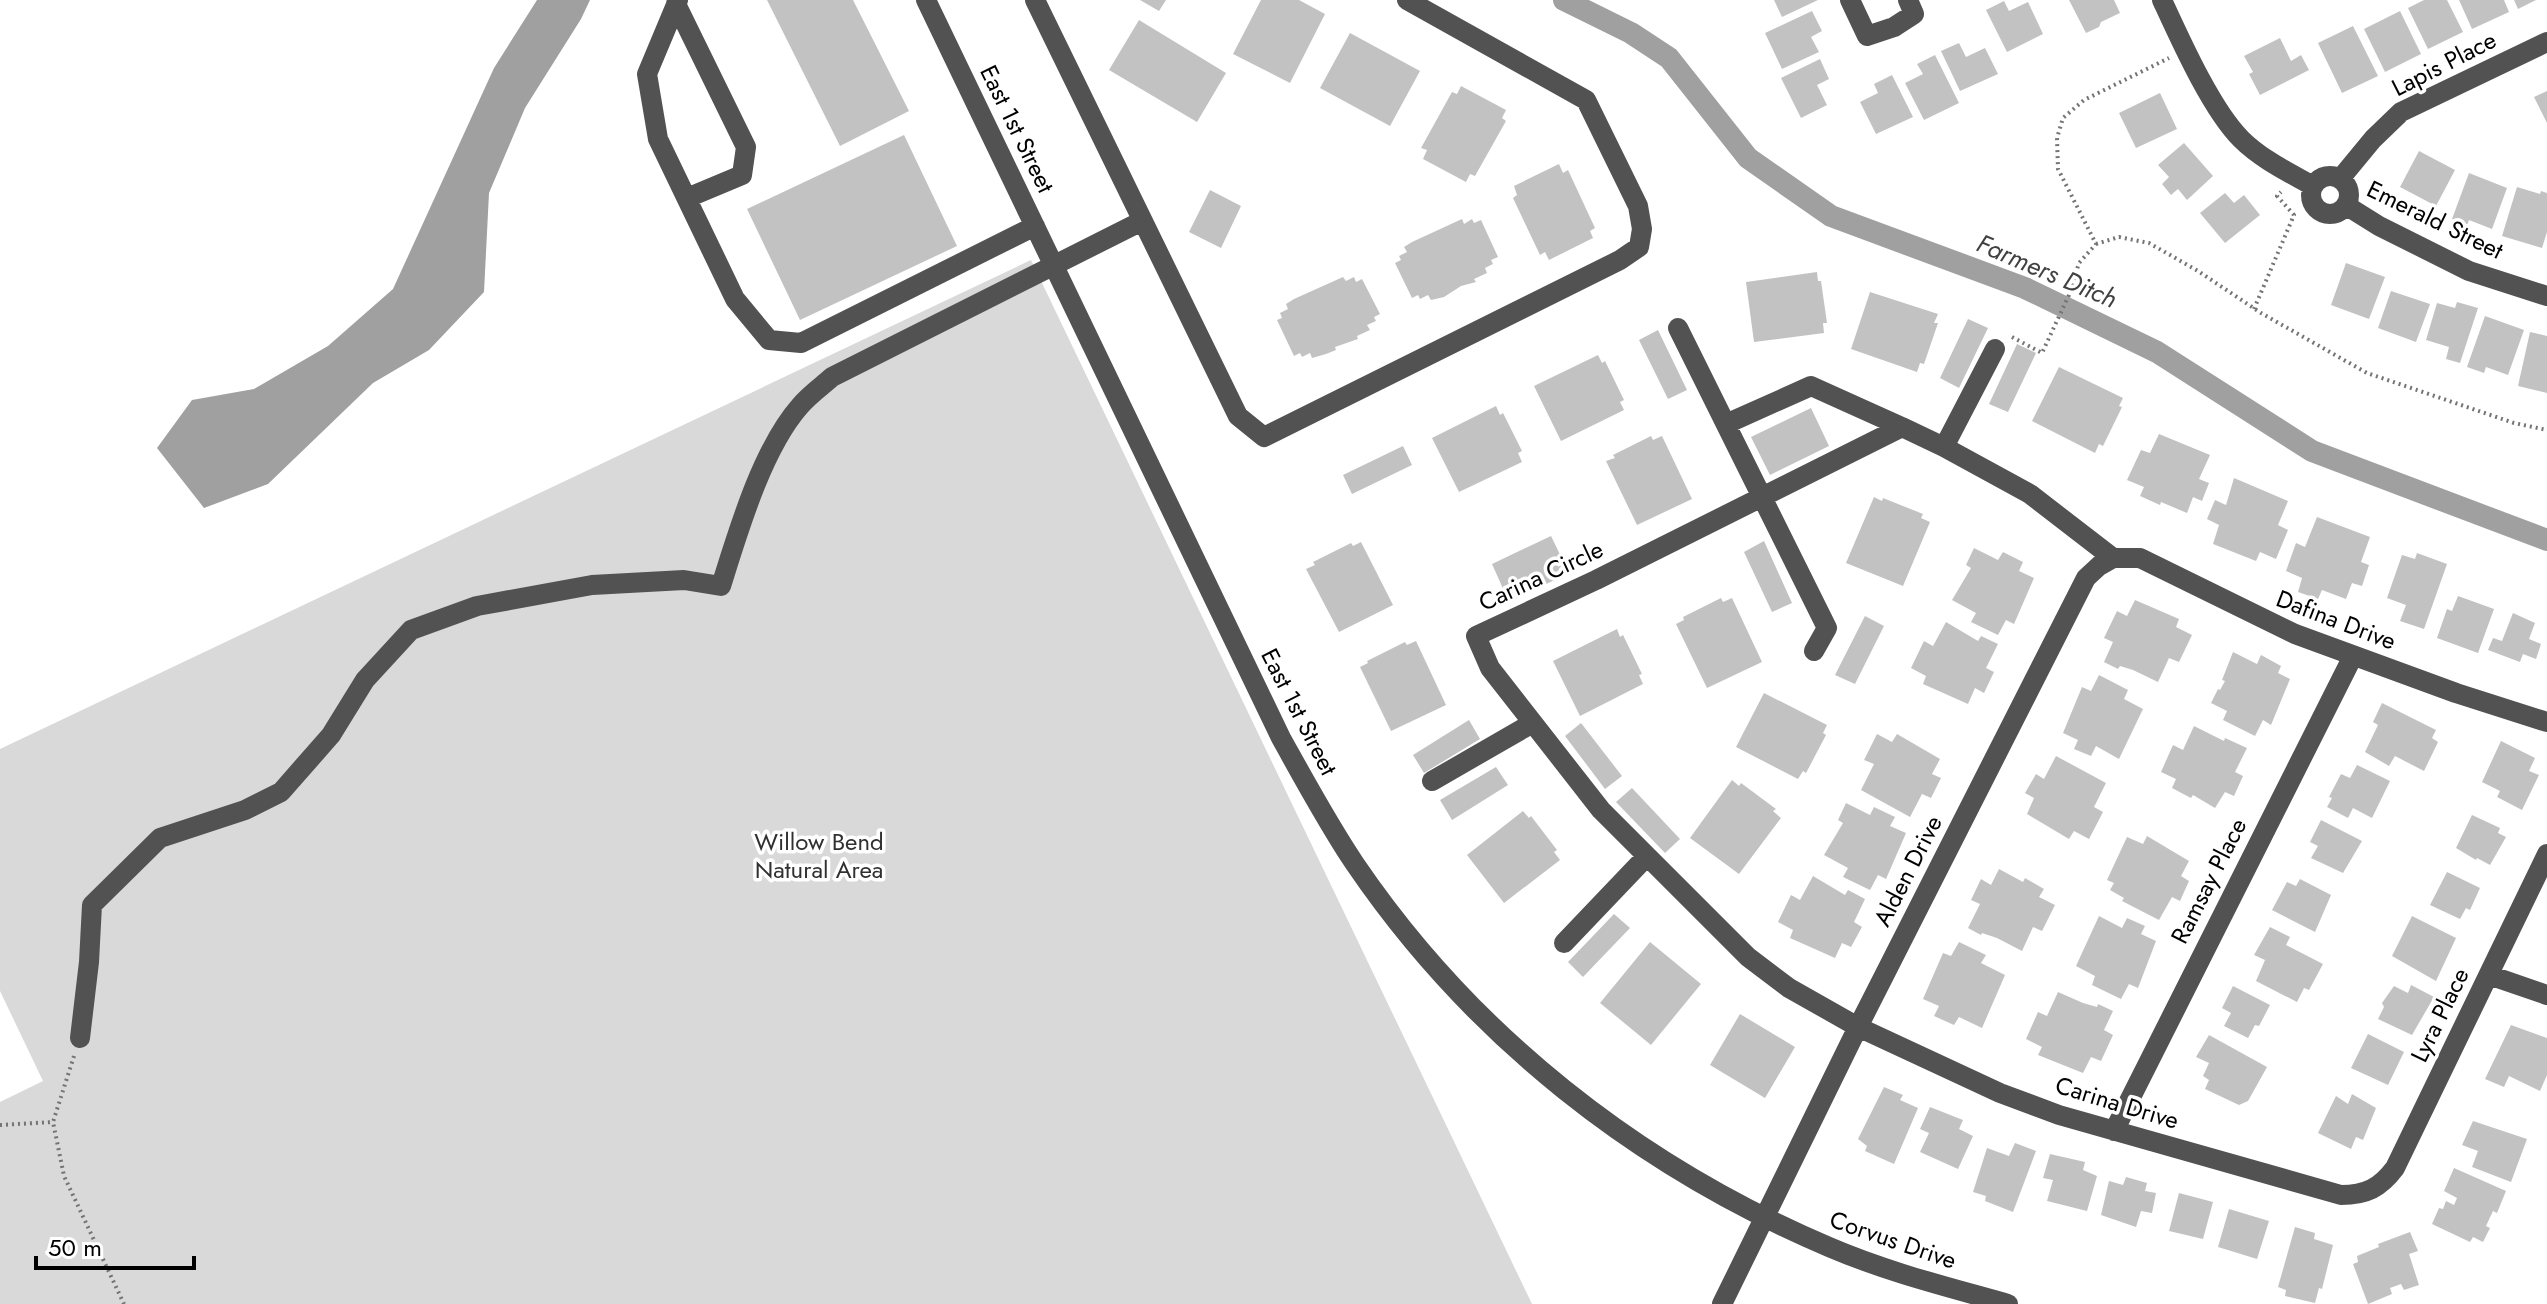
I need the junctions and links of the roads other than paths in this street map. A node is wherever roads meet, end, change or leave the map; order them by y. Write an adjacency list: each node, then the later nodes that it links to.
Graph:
1 (926, 0): 14 (street, East 1st Street)
2 (1035, 0): 13 (street)
3 (1407, 0): 13 (street)
4 (1850, 0): 5 (street)
5 (1908, 0)
6 (2162, 0): 10 (street)
7 (677, 2): 11 (street); 11 (street)
8 (2547, 42): 9 (street, Lapis Place)
9 (2340, 179): 10 (street); 12 (street)
10 (2304, 181): 12 (street)
11 (687, 198): 14 (street)
12 (2347, 206): 16 (street, Emerald Street)
13 (1142, 221): 15 (street)
14 (1035, 226): 15 (street, East 1st Street)
15 (1053, 264): 35 (street); 38 (street, East 1st Street)
16 (2547, 296)
17 (1678, 328): 19 (street)
18 (1995, 349): 21 (street)
19 (1726, 424): 20 (street); 22 (street)
20 (1902, 427): 21 (street); 22 (street, Carina Circle)
21 (1944, 447): 23 (street)
22 (1762, 497): 24 (street); 27 (street, Carina Circle)
23 (2113, 558): 25 (street, Dafina Drive); 34 (street, Alden Drive)
24 (1814, 651)
25 (2353, 656): 26 (street, Dafina Drive); 36 (street, Ramsay Place)
26 (2547, 722)
27 (1531, 724): 28 (street); 30 (street, Carina Circle)
28 (1432, 781)
29 (2547, 854): 32 (street, Lyra Place)
30 (1647, 856): 31 (street); 34 (street, Carina Circle)
31 (1564, 943)
32 (2489, 975): 33 (street); 37 (street, Lyra Place)
33 (2547, 995)
34 (1858, 1027): 36 (street, Carina Drive); 38 (street, Alden Drive)
35 (80, 1038)
36 (2114, 1131): 37 (street, Carina Drive)
37 (2371, 1191)
38 (1764, 1218): 39 (street); 40 (street, Corvus Drive)
39 (1722, 1304)
40 (2008, 1304)

